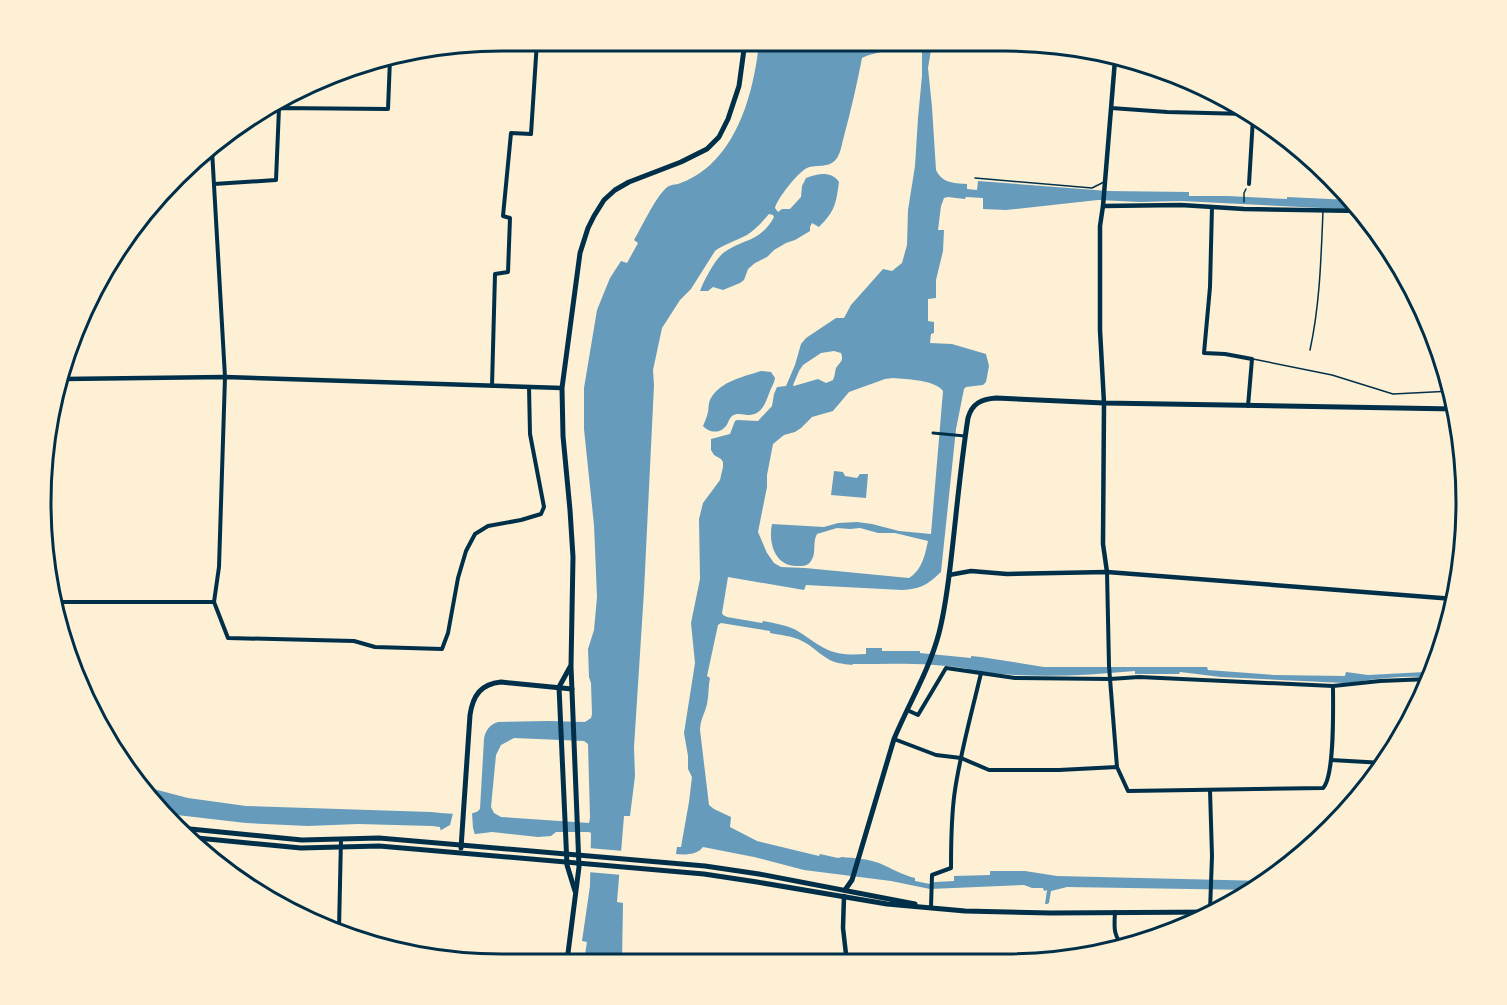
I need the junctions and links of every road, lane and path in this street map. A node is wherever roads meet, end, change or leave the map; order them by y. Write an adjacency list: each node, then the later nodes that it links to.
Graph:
1 (536, 51): 25 (street)
2 (744, 51): 27 (main road)
3 (390, 65): 5 (street)
4 (1115, 65): 6 (street)
5 (283, 108)
6 (1111, 108): 8 (street); 12 (street)
7 (279, 110): 13 (street)
8 (1234, 114)
9 (1253, 125): 14 (street)
10 (212, 157): 13 (street)
11 (975, 178): 12 (lane)
12 (1105, 183): 17 (street)
13 (214, 184): 23 (street)
14 (1249, 184)
15 (1244, 193): 16 (path)
16 (1244, 202)
17 (1103, 204): 18 (street); 29 (street)
18 (1212, 207): 19 (street); 22 (street)
19 (1323, 210): 20 (street); 21 (lane)
20 (1349, 211)
21 (1310, 350)
22 (1252, 359): 28 (lane); 30 (street)
23 (225, 377): 24 (street); 25 (street); 38 (street)
24 (68, 379)
25 (492, 386): 26 (street)
26 (528, 387): 27 (street); 38 (street)
27 (562, 388): 39 (main road)
28 (1442, 391)
29 (1104, 403): 30 (main road); 33 (main road); 34 (street)
30 (1248, 406): 31 (main road)
31 (1446, 409)
32 (935, 433): 33 (street)
33 (965, 436): 35 (main road)
34 (1107, 572): 35 (street); 36 (street); 41 (street)
35 (949, 575): 46 (main road)
36 (1445, 598)
37 (62, 602): 38 (street)
38 (214, 602)
39 (571, 666): 44 (main road); 45 (main road)
40 (981, 673): 41 (street); 46 (street); 48 (street)
41 (1110, 677): 43 (street); 51 (street)
42 (1420, 679): 43 (street)
43 (1333, 686): 49 (street)
44 (559, 687): 45 (main road); 56 (main road); 60 (main road)
45 (572, 689): 60 (main road)
46 (908, 710): 47 (main road)
47 (894, 739): 48 (street); 59 (main road)
48 (961, 758): 51 (street); 63 (street)
49 (1331, 760): 50 (street); 52 (street)
50 (1373, 762)
51 (1117, 767): 52 (street)
52 (1210, 790): 62 (street)
53 (191, 829): 55 (main road)
54 (201, 838): 57 (main road)
55 (341, 839): 56 (main road); 57 (street)
56 (462, 846): 58 (main road); 59 (main road)
57 (342, 847): 58 (main road); 66 (street)
58 (461, 853): 61 (main road)
59 (845, 890): 61 (street); 63 (main road)
60 (575, 892): 68 (main road)
61 (844, 897): 63 (main road); 69 (street)
62 (1210, 904)
63 (931, 907): 65 (main road)
64 (1195, 911): 65 (main road)
65 (1114, 912): 67 (street)
66 (339, 923)
67 (1117, 940)
68 (568, 954)
69 (846, 954)

